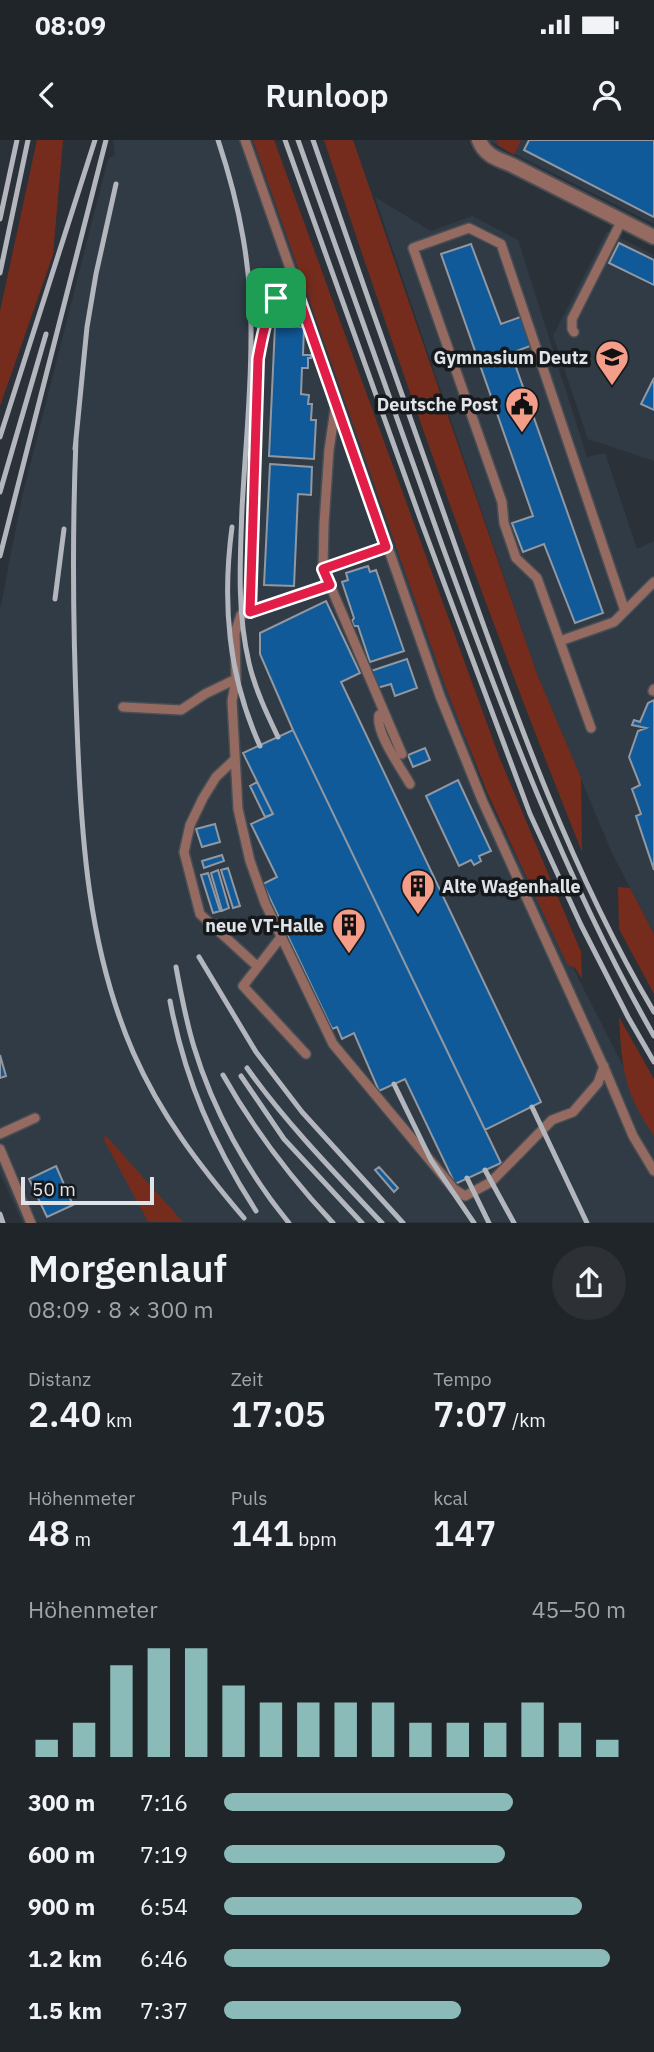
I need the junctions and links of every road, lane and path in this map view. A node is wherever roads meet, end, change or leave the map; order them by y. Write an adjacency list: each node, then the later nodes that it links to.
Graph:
1 (244, 140): 5 (lane)
2 (479, 140): 3 (street)
3 (622, 220): 4 (street); 6 (lane)
4 (654, 237)
5 (292, 278): 7 (lane); 13 (lane)
6 (574, 332)
7 (336, 401): 8 (lane); 9 (lane)
8 (386, 547): 9 (lane); 25 (lane)
9 (323, 569): 11 (lane)
10 (654, 582): 12 (lane)
11 (330, 585): 13 (lane); 17 (lane)
12 (625, 611): 14 (lane); 14 (lane)
13 (250, 612): 15 (lane)
14 (560, 641): 18 (lane)
15 (236, 679): 16 (lane); 20 (lane)
16 (123, 707)
17 (384, 713): 19 (lane); 21 (lane)
18 (591, 728)
19 (402, 754)
20 (234, 760): 22 (lane); 23 (lane)
21 (410, 784)
22 (281, 937): 23 (lane); 25 (lane)
23 (258, 967): 24 (lane)
24 (306, 1054)
25 (604, 1066): 29 (lane)
26 (35, 1118): 27 (lane)
27 (0, 1134)
28 (0, 1149): 30 (lane)
29 (654, 1171)
30 (31, 1223)

